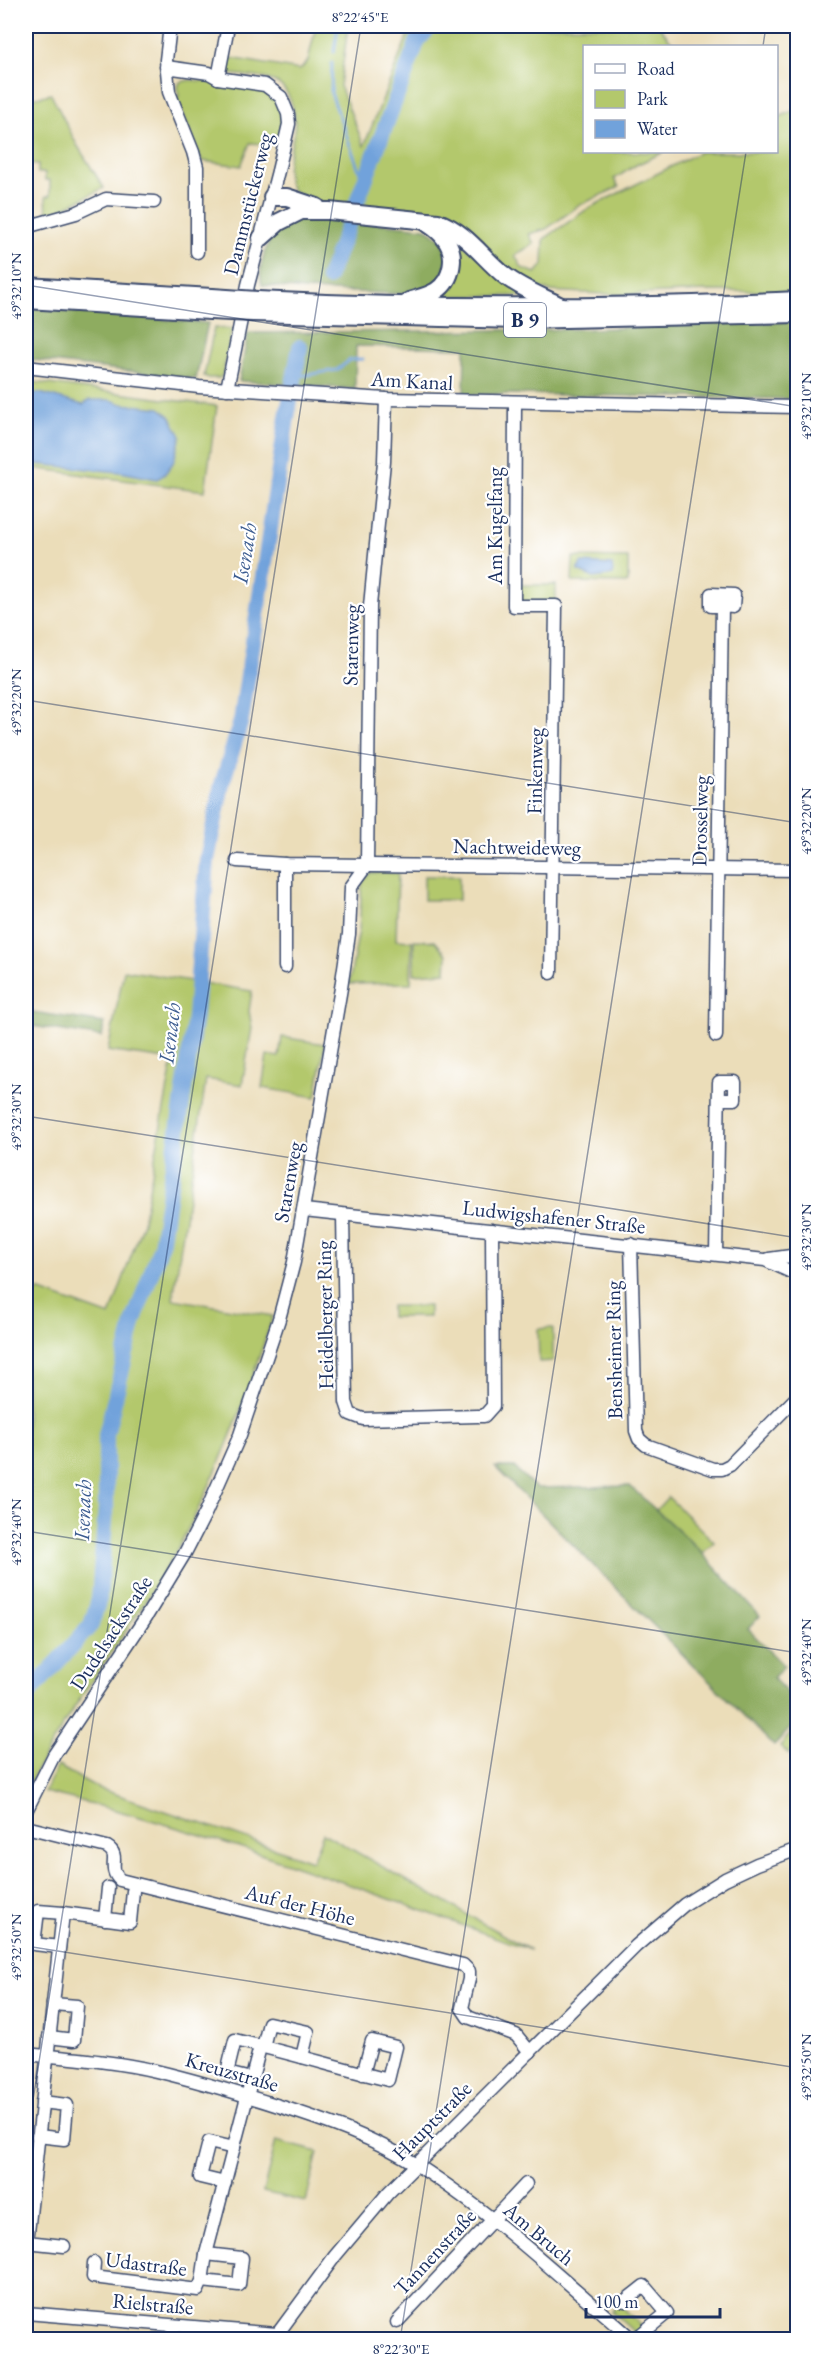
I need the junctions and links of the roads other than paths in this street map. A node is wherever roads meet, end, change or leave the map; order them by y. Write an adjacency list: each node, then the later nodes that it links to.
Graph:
1 (170, 26): 3 (street)
2 (228, 26): 4 (street)
3 (166, 70): 4 (street, Dammstückerweg); 12 (street)
4 (218, 78): 5 (street, Dammstückerweg)
5 (272, 197): 7 (highway, B 9); 8 (highway, B 9); 11 (street, Dammstückerweg)
6 (154, 202): 10 (street)
7 (301, 211): 8 (highway, B 9); 11 (highway, B 9)
8 (336, 211): 9 (highway, B 9)
9 (424, 220): 17 (highway, B 9); 18 (highway, B 9)
10 (26, 227)
11 (261, 238): 22 (street, Dammstückerweg)
12 (197, 252)
13 (26, 286): 16 (highway, B 9)
14 (26, 300): 16 (highway, B 9)
15 (798, 300): 18 (highway, B 9)
16 (211, 304): 19 (highway, B 9, bridge)
17 (396, 305): 18 (highway, B 9); 19 (highway, B 9)
18 (562, 306)
19 (255, 307): 20 (highway, B 9)
20 (798, 314)
21 (26, 367): 22 (street, Am Kanal)
22 (227, 389): 23 (street, Am Kanal)
23 (386, 399): 24 (street, Am Kanal); 31 (street, Starenweg)
24 (515, 403): 25 (street, Am Kanal); 26 (street, Am Kugelfang)
25 (798, 407)
26 (556, 606): 32 (street, Finkenweg)
27 (722, 606): 33 (street, Drosselweg)
28 (237, 861): 29 (street, Nachtweideweg)
29 (285, 864): 30 (street, Nachtweideweg); 36 (street)
30 (332, 865): 31 (street, Nachtweideweg); 35 (street)
31 (367, 865): 32 (street, Nachtweideweg); 35 (street)
32 (553, 867): 33 (street, Nachtweideweg); 37 (street, Finkenweg)
33 (719, 868): 34 (street, Nachtweideweg); 38 (street, Drosselweg)
34 (798, 870)
35 (351, 887): 40 (street, Starenweg)
36 (285, 967)
37 (551, 973)
38 (716, 1036)
39 (719, 1099): 44 (street)
40 (304, 1210): 41 (street, Ludwigshafener Straße); 49 (street, Starenweg)
41 (343, 1215): 42 (street, Ludwigshafener Straße); 42 (street, Heidelberger Ring)
42 (492, 1230): 43 (street, Ludwigshafener Straße)
43 (631, 1244): 44 (street, Ludwigshafener Straße); 48 (street, Bensheimer Ring)
44 (716, 1254): 46 (street, Ludwigshafener Straße)
45 (798, 1255): 46 (street)
46 (765, 1260): 47 (street, Ludwigshafener Straße)
47 (798, 1275)
48 (798, 1396)
49 (224, 1474): 50 (street, Dudelsackstraße)
50 (26, 1810)
51 (26, 1827): 61 (street, Auf der Höhe)
52 (798, 1849): 61 (street, Hauptstraße)
53 (108, 1888): 56 (street)
54 (133, 1891): 56 (street)
55 (63, 1913): 56 (street); 57 (street); 57 (street)
56 (105, 1919)
57 (59, 1947): 58 (street)
58 (53, 2004): 59 (street); 59 (street)
59 (49, 2037): 63 (street)
60 (261, 2047): 64 (street); 64 (street, Udastraße); 66 (street, Udastraße); 66 (street)
61 (530, 2052): 71 (street, Hauptstraße)
62 (26, 2054): 63 (street, Kreuzstraße)
63 (47, 2056): 67 (street, Kreuzstraße); 68 (street)
64 (302, 2057): 65 (street)
65 (363, 2074)
66 (251, 2079): 67 (street, Udastraße)
67 (247, 2096): 70 (street, Udastraße); 71 (street, Kreuzstraße)
68 (42, 2102): 69 (street); 69 (street)
69 (34, 2141): 72 (street)
70 (234, 2148): 73 (street, Udastraße); 73 (street)
71 (416, 2164): 75 (street, Am Bruch); 83 (street, Hauptstraße)
72 (30, 2178): 76 (street)
73 (225, 2183): 77 (street, Udastraße)
74 (526, 2184): 75 (street, Tannenstraße)
75 (492, 2219): 82 (street, Tannenstraße); 84 (street, Am Bruch)
76 (64, 2246)
77 (206, 2254): 79 (street, Udastraße); 79 (street, Udastraße)
78 (94, 2263): 79 (street, Udastraße)
79 (202, 2281)
80 (625, 2301): 84 (street)
81 (26, 2313): 83 (street, Rielstraße)
82 (398, 2322)
83 (275, 2337)
84 (634, 2340)

